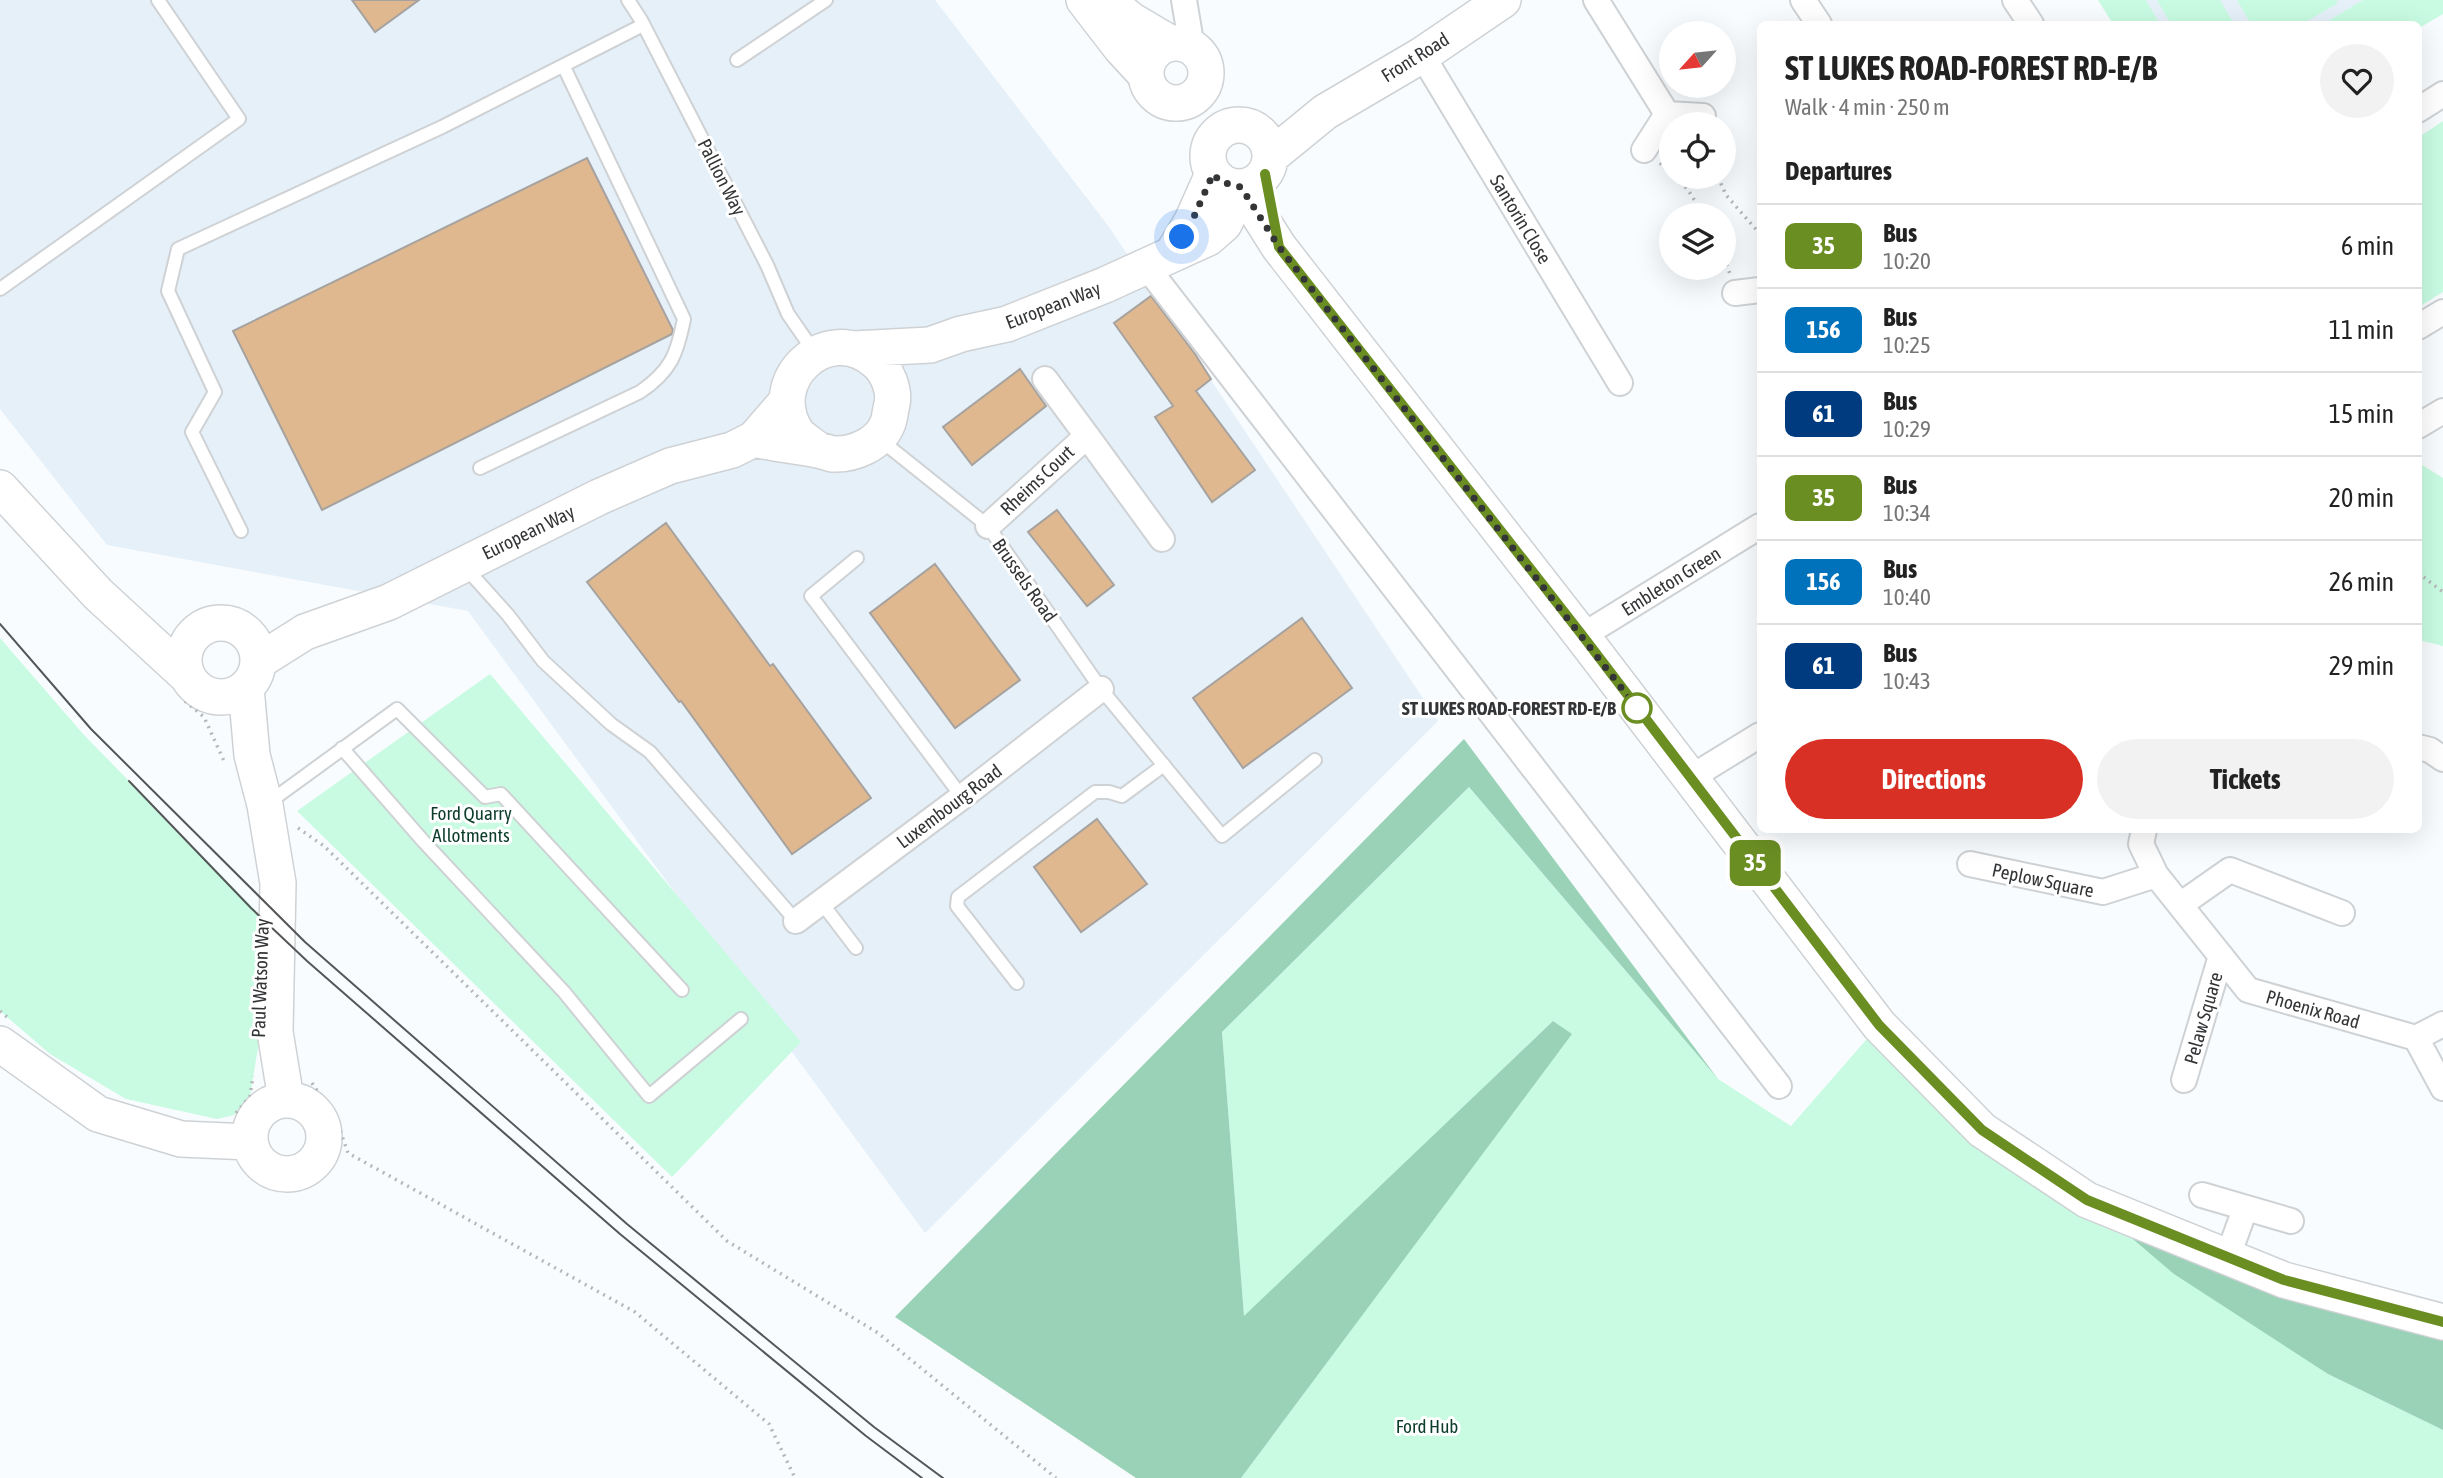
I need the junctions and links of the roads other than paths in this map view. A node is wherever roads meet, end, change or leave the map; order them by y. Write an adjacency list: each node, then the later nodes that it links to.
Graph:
1 (158, 0): 28 (lane)
2 (628, 0): 13 (lane, Pallion Way)
3 (826, 0): 16 (lane)
4 (1084, 0): 18 (main road)
5 (1106, 0): 14 (main road)
6 (1184, 0): 14 (street)
7 (1503, 0): 15 (main road, Front Road)
8 (1596, 0): 22 (street)
9 (1803, 0): 11 (street)
10 (2015, 0): 12 (street)
11 (1817, 21)
12 (2029, 21)
13 (643, 25): 17 (lane); 33 (lane, Pallion Way)
14 (1190, 54): 18 (main road); 18 (main road); 23 (main road)
15 (1422, 55): 21 (main road, Front Road); 35 (street, Santorin Close)
16 (737, 60)
17 (564, 67): 44 (lane); 48 (lane)
18 (1154, 88): 26 (main road)
19 (2443, 94): 20 (street)
20 (2422, 107)
21 (1325, 112): 23 (main road); 26 (main road)
22 (1666, 112)
23 (1247, 126): 26 (main road); 26 (main road)
24 (1659, 127): 25 (street)
25 (1644, 150)
26 (1239, 172): 27 (main road, European Way); 54 (main road)
27 (1159, 260): 31 (main road, European Way); 83 (street)
28 (0, 289)
29 (1757, 290): 30 (street)
30 (1735, 293)
31 (930, 345): 32 (main road, European Way); 36 (main road)
32 (854, 349): 33 (main road); 36 (main road)
33 (815, 354): 37 (main road)
34 (1045, 379): 40 (street, Rheims Court)
35 (1620, 383)
36 (893, 398): 41 (main road)
37 (787, 401): 42 (main road); 43 (main road)
38 (2443, 411): 39 (street)
39 (2422, 424)
40 (1087, 436): 46 (street, Rheims Court); 49 (street, Rheims Court)
41 (878, 438): 43 (main road); 46 (lane, Brussels Road)
42 (754, 439): 43 (main road); 51 (main road, European Way)
43 (818, 450)
44 (480, 468)
45 (0, 488): 52 (main road)
46 (988, 526): 57 (lane, Brussels Road)
47 (1757, 528): 54 (street, Embleton Green)
48 (241, 531)
49 (1162, 540)
50 (857, 558): 65 (lane)
51 (462, 564): 55 (main road, European Way); 73 (lane)
52 (138, 628): 53 (main road); 56 (main road)
53 (203, 628): 55 (main road); 56 (main road)
54 (1582, 635): 64 (main road)
55 (244, 671): 56 (main road); 66 (main road)
56 (182, 685)
57 (1101, 689): 63 (lane, Brussels Road); 65 (street, Luxembourg Road)
58 (1757, 738): 64 (street)
59 (342, 748): 66 (lane); 77 (lane); 78 (lane)
60 (2422, 748): 61 (street)
61 (2443, 759)
62 (1315, 760): 63 (lane, Brussels Road)
63 (1164, 765): 76 (lane)
64 (1690, 778): 90 (main road)
65 (962, 797): 70 (street, Luxembourg Road)
66 (265, 805): 85 (main road)
67 (2143, 833): 69 (street, Phoenix Road)
68 (1970, 864): 69 (street, Peplow Square)
69 (2156, 875): 71 (street, Phoenix Road)
70 (821, 902): 73 (street, Luxembourg Road); 74 (lane)
71 (2180, 905): 72 (street); 75 (street, Phoenix Road)
72 (2342, 913)
73 (796, 921)
74 (856, 948)
75 (2221, 956): 81 (street, Phoenix Road); 82 (street, Pelaw Square)
76 (1017, 983)
77 (682, 990)
78 (741, 1019)
79 (2443, 1024): 81 (street)
80 (5, 1032): 86 (main road)
81 (2416, 1038): 84 (street)
82 (2185, 1080)
83 (1779, 1086)
84 (2443, 1088)
85 (298, 1090): 86 (main road); 86 (main road)
86 (242, 1128)
87 (2202, 1195): 88 (street)
88 (2245, 1209): 89 (street); 90 (street)
89 (2291, 1221)
90 (2228, 1256): 91 (main road)
91 (2443, 1322)

